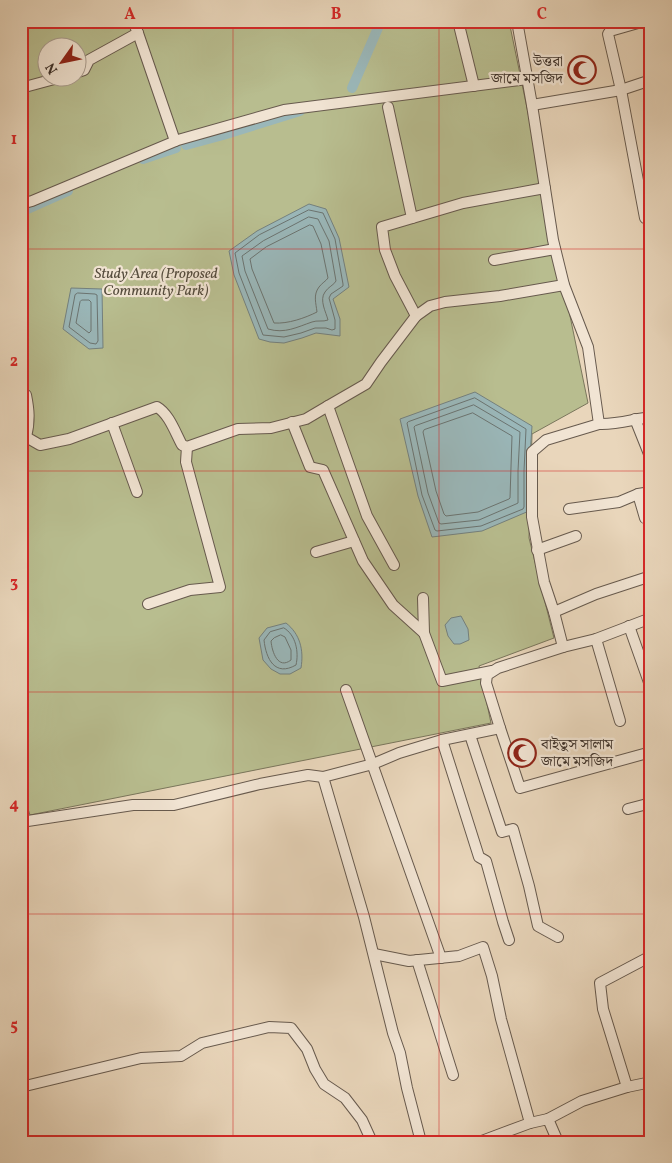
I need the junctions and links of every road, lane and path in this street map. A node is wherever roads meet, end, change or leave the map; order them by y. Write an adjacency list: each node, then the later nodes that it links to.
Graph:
1 (133, 21): 5 (street)
2 (458, 21): 10 (street)
3 (517, 21): 7 (street)
4 (645, 21): 12 (street)
5 (138, 32): 6 (street); 15 (street)
6 (88, 62)
7 (528, 78): 10 (street); 13 (street)
8 (651, 80): 12 (street)
9 (38, 83): 11 (street)
10 (474, 86): 15 (street)
11 (21, 88)
12 (621, 90): 13 (street); 19 (street)
13 (532, 105): 16 (street)
14 (388, 107): 18 (street)
15 (175, 141): 17 (street)
16 (545, 188): 18 (street); 20 (street)
17 (21, 204)
18 (412, 218): 23 (street)
19 (644, 218)
20 (556, 249): 21 (street); 22 (street)
21 (494, 260)
22 (564, 285): 23 (street); 30 (street)
23 (416, 316): 25 (street)
24 (26, 395): 31 (street)
25 (328, 406): 28 (street); 43 (street)
26 (651, 417): 27 (street)
27 (635, 419): 30 (street); 33 (street)
28 (292, 422): 32 (street); 40 (street)
29 (112, 423): 31 (street); 32 (street); 34 (street)
30 (599, 424): 41 (street)
31 (24, 436)
32 (187, 447): 46 (street)
33 (651, 459)
34 (137, 492)
35 (651, 492): 36 (street)
36 (638, 494): 37 (street); 38 (street)
37 (569, 509)
38 (651, 517)
39 (576, 536): 41 (street)
40 (354, 540): 42 (street); 50 (street)
41 (537, 550): 47 (street)
42 (316, 552)
43 (394, 565)
44 (651, 576): 47 (street)
45 (423, 598): 50 (street)
46 (148, 604)
47 (554, 612): 52 (street)
48 (651, 618): 49 (street)
49 (629, 626): 51 (street); 54 (street)
50 (424, 633): 53 (street)
51 (596, 639): 52 (street); 56 (street)
52 (564, 647): 53 (street)
53 (492, 671): 57 (street)
54 (651, 688)
55 (346, 690): 61 (street)
56 (620, 721)
57 (500, 728): 58 (street); 60 (street)
58 (470, 735): 59 (street); 66 (street)
59 (442, 740): 61 (street); 67 (street)
60 (651, 752)
61 (372, 764): 62 (street); 70 (street)
62 (323, 777): 65 (street); 68 (street)
63 (651, 803): 64 (street)
64 (628, 809)
65 (22, 819)
66 (558, 937)
67 (509, 940)
68 (374, 954): 71 (street); 79 (street)
69 (651, 956): 75 (street)
70 (441, 958): 71 (street); 77 (street)
71 (417, 960): 72 (street)
72 (453, 1075)
73 (651, 1082): 75 (street)
74 (21, 1086): 78 (street)
75 (627, 1087): 76 (street)
76 (548, 1119): 77 (street); 81 (street)
77 (530, 1123): 80 (street)
78 (372, 1142)
79 (421, 1142)
80 (479, 1142)
81 (558, 1142)

